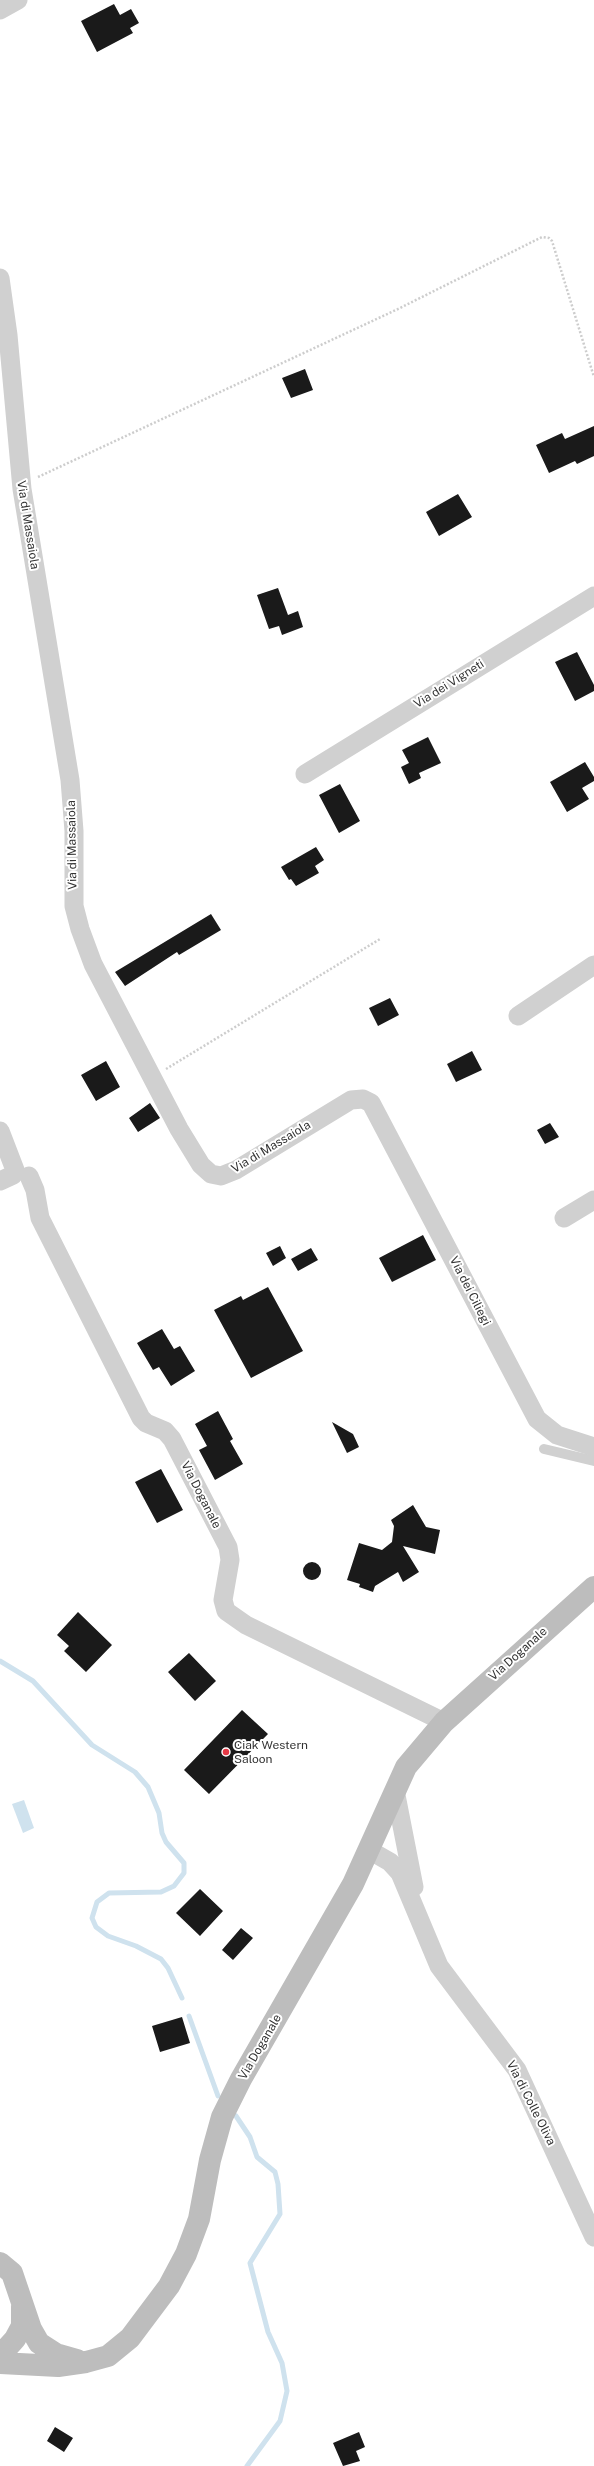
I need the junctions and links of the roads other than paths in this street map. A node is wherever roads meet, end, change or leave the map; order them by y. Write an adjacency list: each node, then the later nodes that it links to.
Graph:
1 (18, 0): 2 (street)
2 (0, 10)
3 (0, 278): 8 (street, Via di Massaiola)
4 (594, 596): 5 (street, Via dei Vigneti)
5 (305, 774)
6 (594, 965): 7 (street)
7 (518, 1016)
8 (373, 1106): 14 (street, Via dei Ciliegi)
9 (0, 1131): 11 (street)
10 (29, 1176): 18 (street, Via Doganale)
11 (0, 1181)
12 (594, 1200): 13 (street)
13 (564, 1218)
14 (594, 1447)
15 (544, 1449): 16 (lane)
16 (594, 1461)
17 (594, 1588): 18 (main road, Via Doganale)
18 (444, 1722): 19 (main road, Via Doganale)
19 (395, 1790): 20 (main road, Via Doganale); 21 (street, Via di Colle Oliva)
20 (369, 1850): 21 (street, Via di Colle Oliva); 26 (main road, Via Doganale)
21 (419, 1916): 22 (street, Via di Colle Oliva)
22 (594, 2237)
23 (0, 2263): 24 (main road)
24 (22, 2305): 25 (main road); 26 (main road)
25 (0, 2351)
26 (86, 2362): 27 (main road, Via Doganale)
27 (0, 2363)

